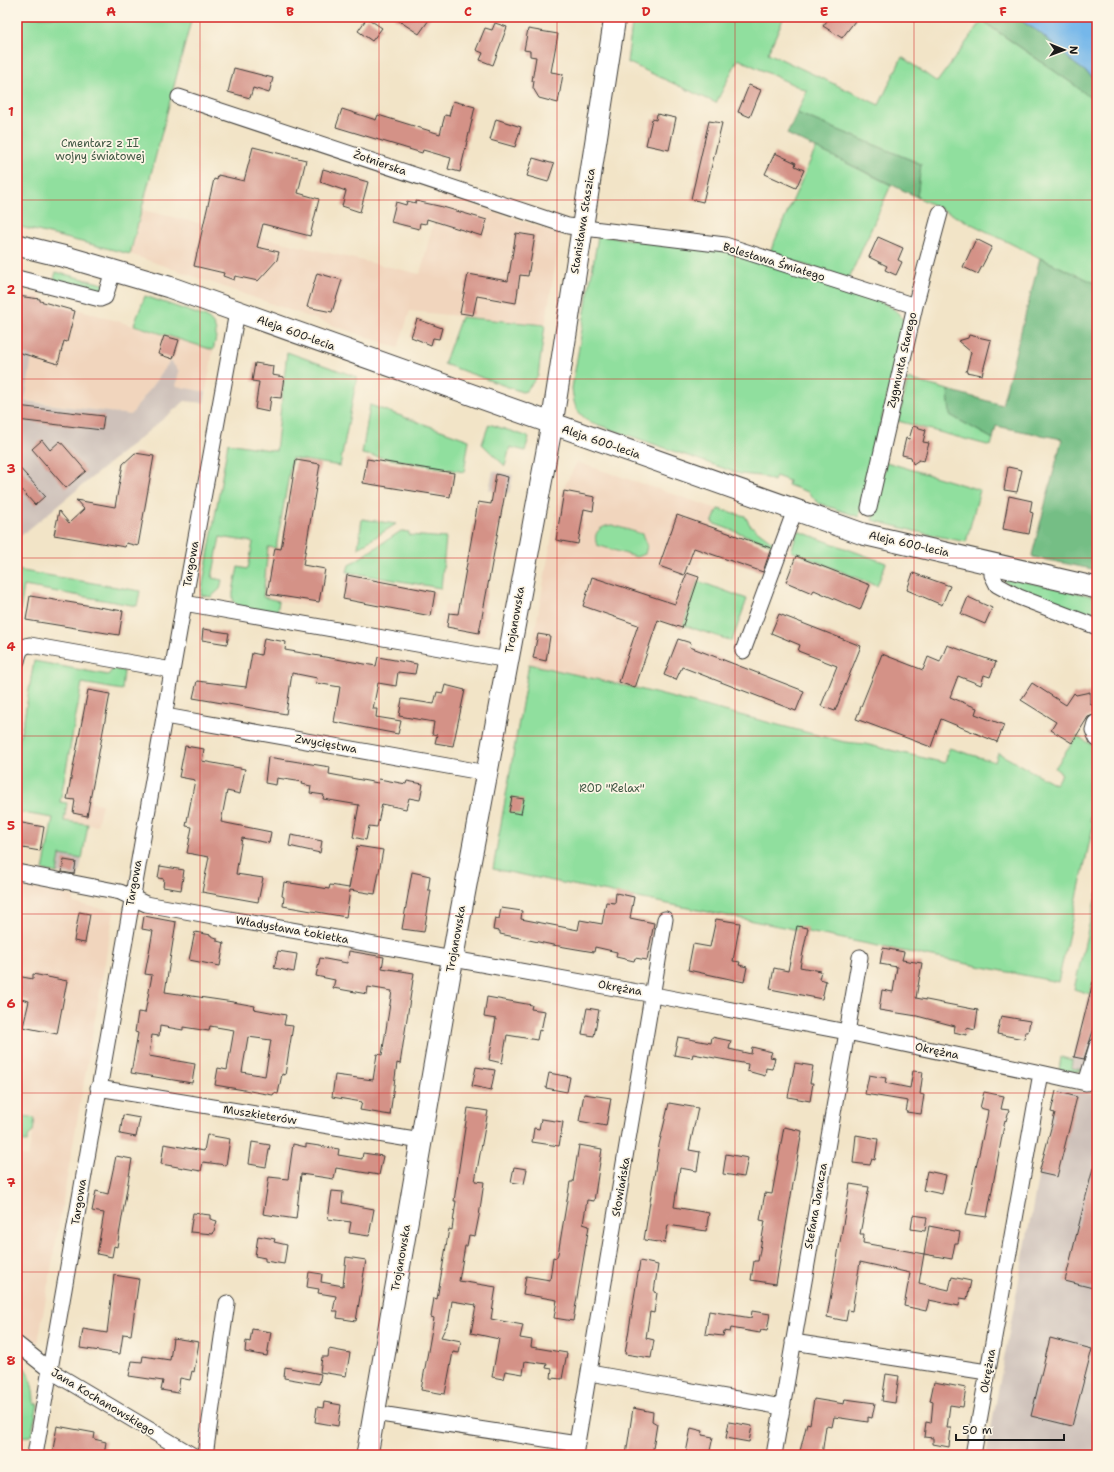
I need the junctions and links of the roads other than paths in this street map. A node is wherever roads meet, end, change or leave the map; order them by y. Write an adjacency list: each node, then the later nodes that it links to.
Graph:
1 (611, 18): 4 (street, Stanisława Staszica)
2 (178, 97): 4 (street, Żołnierska)
3 (940, 213): 8 (street, Zygmunta Starego)
4 (582, 228): 8 (street, Bolesława Śmiałego); 10 (street, Stanisława Staszica)
5 (17, 245): 6 (street, Aleja 600-lecia)
6 (113, 271): 7 (street); 9 (street, Aleja 600-lecia)
7 (17, 278)
8 (915, 306): 11 (street, Zygmunta Starego)
9 (238, 312): 10 (street, Aleja 600-lecia); 15 (street, Targowa)
10 (552, 424): 12 (street, Aleja 600-lecia); 18 (street, Trojanowska)
11 (869, 508)
12 (795, 510): 13 (street, Aleja 600-lecia); 17 (street)
13 (992, 563): 14 (street, Aleja 600-lecia); 16 (street)
14 (1097, 588)
15 (184, 603): 18 (street); 20 (street, Targowa)
16 (1097, 627)
17 (743, 652)
18 (508, 660): 24 (street, Trojanowska)
19 (17, 661): 20 (street)
20 (172, 670): 21 (street, Targowa)
21 (165, 716): 24 (street, Zwycięstwa); 26 (street, Targowa)
22 (1095, 723): 23 (street)
23 (1097, 739)
24 (487, 773): 29 (street, Trojanowska)
25 (17, 872): 26 (street, Władysława Łokietka)
26 (132, 898): 29 (street, Władysława Łokietka); 34 (street, Targowa)
27 (666, 919): 30 (street, Słowiańska)
28 (860, 957): 31 (street, Stefana Jaracza)
29 (453, 958): 30 (street, Okrężna); 35 (street, Trojanowska)
30 (654, 994): 31 (street, Okrężna); 41 (street, Słowiańska)
31 (846, 1032): 33 (street, Okrężna); 37 (street, Stefana Jaracza)
32 (1097, 1046): 33 (street)
33 (1041, 1073): 40 (street, Okrężna)
34 (98, 1088): 35 (street, Muszkieterów); 39 (street, Targowa)
35 (421, 1142): 43 (street, Trojanowska)
36 (227, 1303): 47 (street)
37 (793, 1342): 40 (street); 42 (street, Stefana Jaracza)
38 (17, 1344): 39 (street, Jana Kochanowskiego)
39 (51, 1371): 45 (street, Targowa); 46 (street, Jana Kochanowskiego)
40 (987, 1372): 50 (street, Okrężna)
41 (590, 1373): 42 (street); 44 (street, Słowiańska)
42 (782, 1407): 49 (street, Stefana Jaracza)
43 (374, 1413): 44 (street); 48 (street, Trojanowska)
44 (576, 1450)
45 (35, 1455)
46 (192, 1455)
47 (205, 1455)
48 (367, 1455)
49 (774, 1455)
50 (973, 1455)

